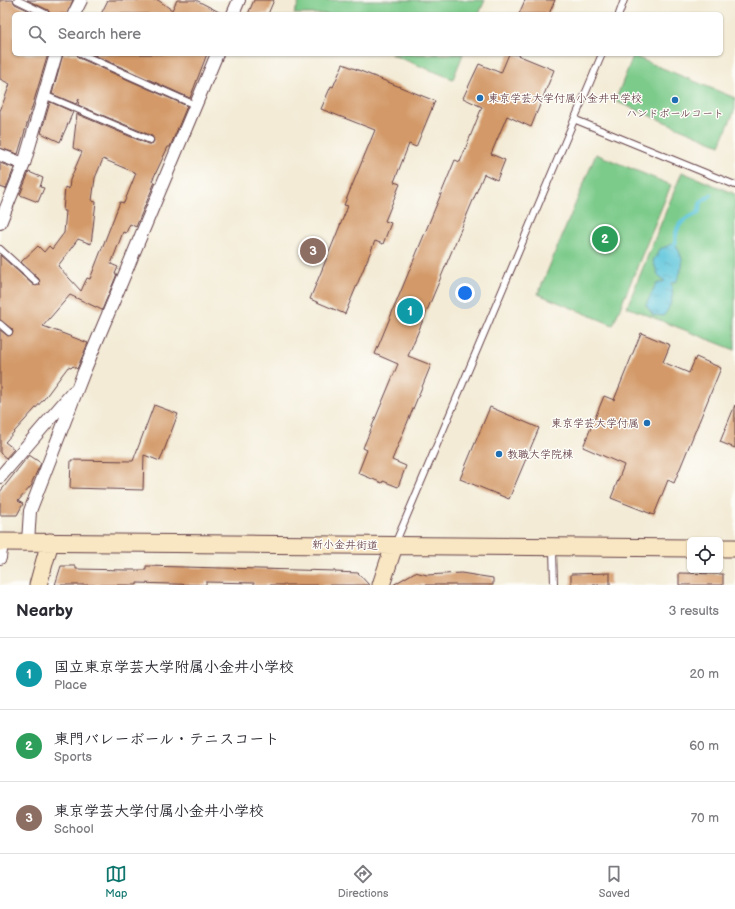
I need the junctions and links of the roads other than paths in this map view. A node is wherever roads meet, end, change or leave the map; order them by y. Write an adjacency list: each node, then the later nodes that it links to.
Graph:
1 (16, 0): 5 (lane)
2 (81, 0): 6 (street)
3 (239, 0): 7 (street)
4 (624, 0): 8 (lane)
5 (42, 12)
6 (75, 12)
7 (234, 12)
8 (620, 12)
9 (55, 56): 13 (street)
10 (85, 56): 14 (lane)
11 (216, 56): 14 (street)
12 (601, 56): 15 (lane)
13 (44, 95): 16 (lane); 18 (street)
14 (195, 105): 25 (street)
15 (576, 120): 19 (lane); 29 (lane)
16 (150, 140)
17 (0, 155): 18 (street)
18 (24, 164): 20 (street)
19 (735, 185)
20 (0, 223)
21 (0, 249): 22 (lane)
22 (36, 282)
23 (0, 324): 24 (lane)
24 (9, 332)
25 (79, 385): 26 (street); 27 (street)
26 (2, 472)
27 (28, 542): 28 (main road, 新小金井街道); 30 (main road, 新小金井街道)
28 (50, 542): 29 (main road, 新小金井街道); 35 (main road)
29 (394, 546): 31 (main road, 新小金井街道); 36 (main road)
30 (1, 547)
31 (553, 548): 32 (main road, 新小金井街道); 37 (lane)
32 (687, 548)
33 (723, 548): 34 (main road)
34 (735, 548)
35 (38, 585)
36 (381, 585)
37 (554, 585)

